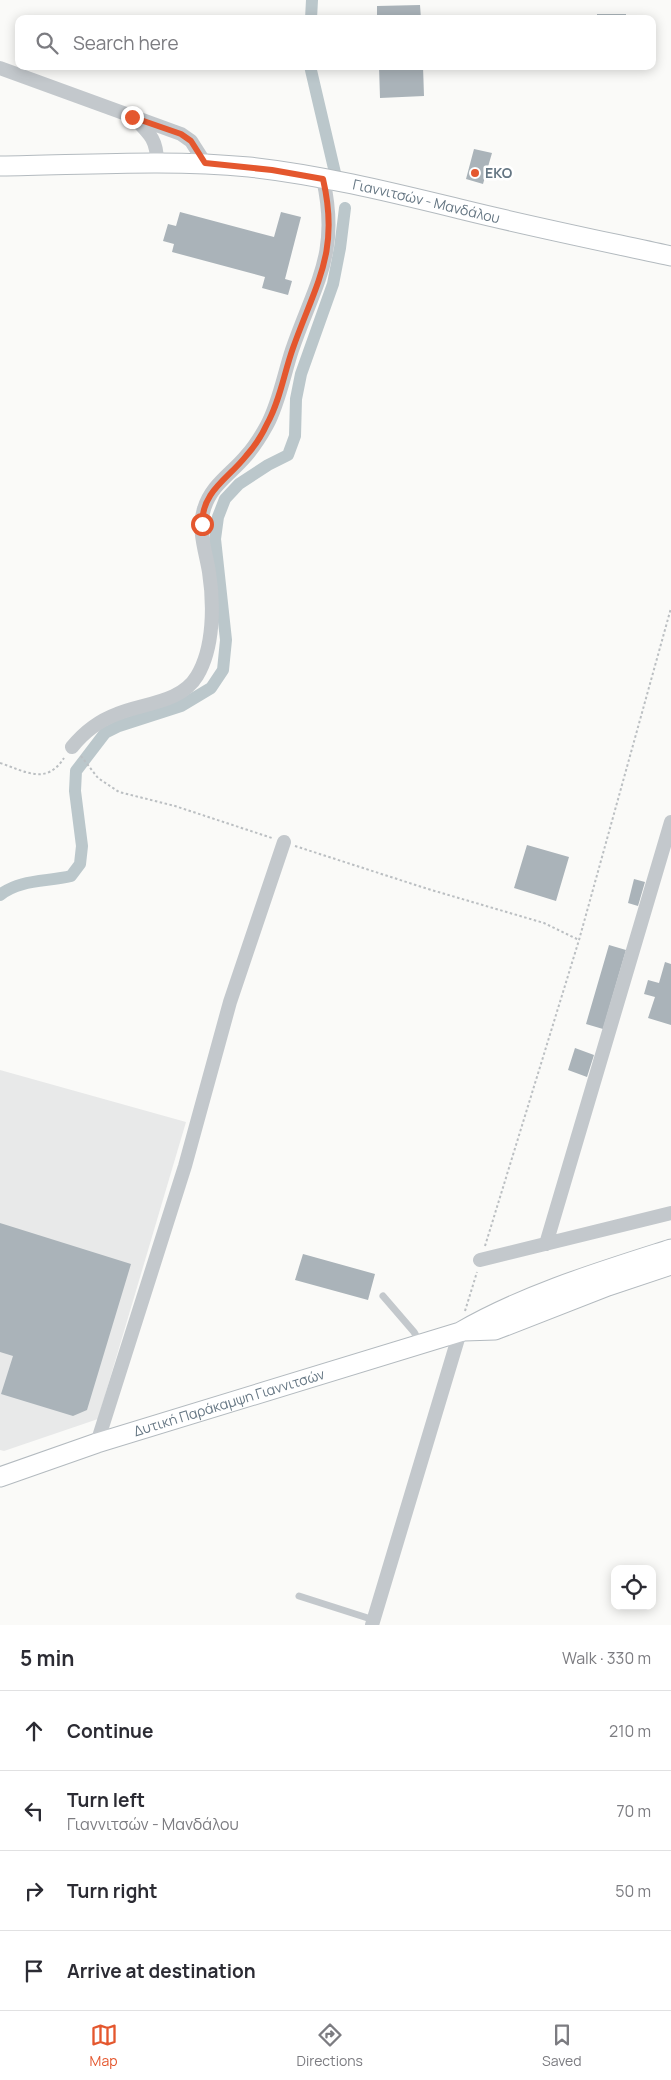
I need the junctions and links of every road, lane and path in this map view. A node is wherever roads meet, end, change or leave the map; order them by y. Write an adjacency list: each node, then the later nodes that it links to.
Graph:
1 (0, 68): 2 (street)
2 (132, 117): 3 (street); 4 (street)
3 (157, 162): 4 (main road, Γιαννιτσών - Μανδάλου); 5 (main road, Γιαννιτσών - Μανδάλου)
4 (205, 163): 6 (main road, Γιαννιτσών - Μανδάλου)
5 (0, 166)
6 (323, 179): 7 (main road, Γιαννιτσών - Μανδάλου); 9 (street)
7 (671, 256)
8 (671, 608): 13 (path)
9 (72, 746): 10 (path); 12 (path)
10 (0, 763)
11 (671, 822): 15 (street)
12 (284, 842): 13 (path); 22 (street)
13 (579, 940): 17 (path)
14 (671, 1213): 15 (street)
15 (546, 1244): 17 (street)
16 (671, 1249): 20 (main road, Δυτική Παράκαμψη Γιαννιτσών)
17 (480, 1260): 20 (path)
18 (671, 1266): 20 (main road, Δυτική Παράκαμψη Γιαννιτσών)
19 (383, 1296): 21 (lane)
20 (460, 1332): 21 (main road, Δυτική Παράκαμψη Γιαννιτσών); 25 (street)
21 (421, 1344): 22 (main road, Δυτική Παράκαμψη Γιαννιτσών)
22 (97, 1442): 23 (main road, Δυτική Παράκαμψη Γιαννιτσών)
23 (0, 1476)
24 (299, 1596): 25 (lane)
25 (373, 1622)

